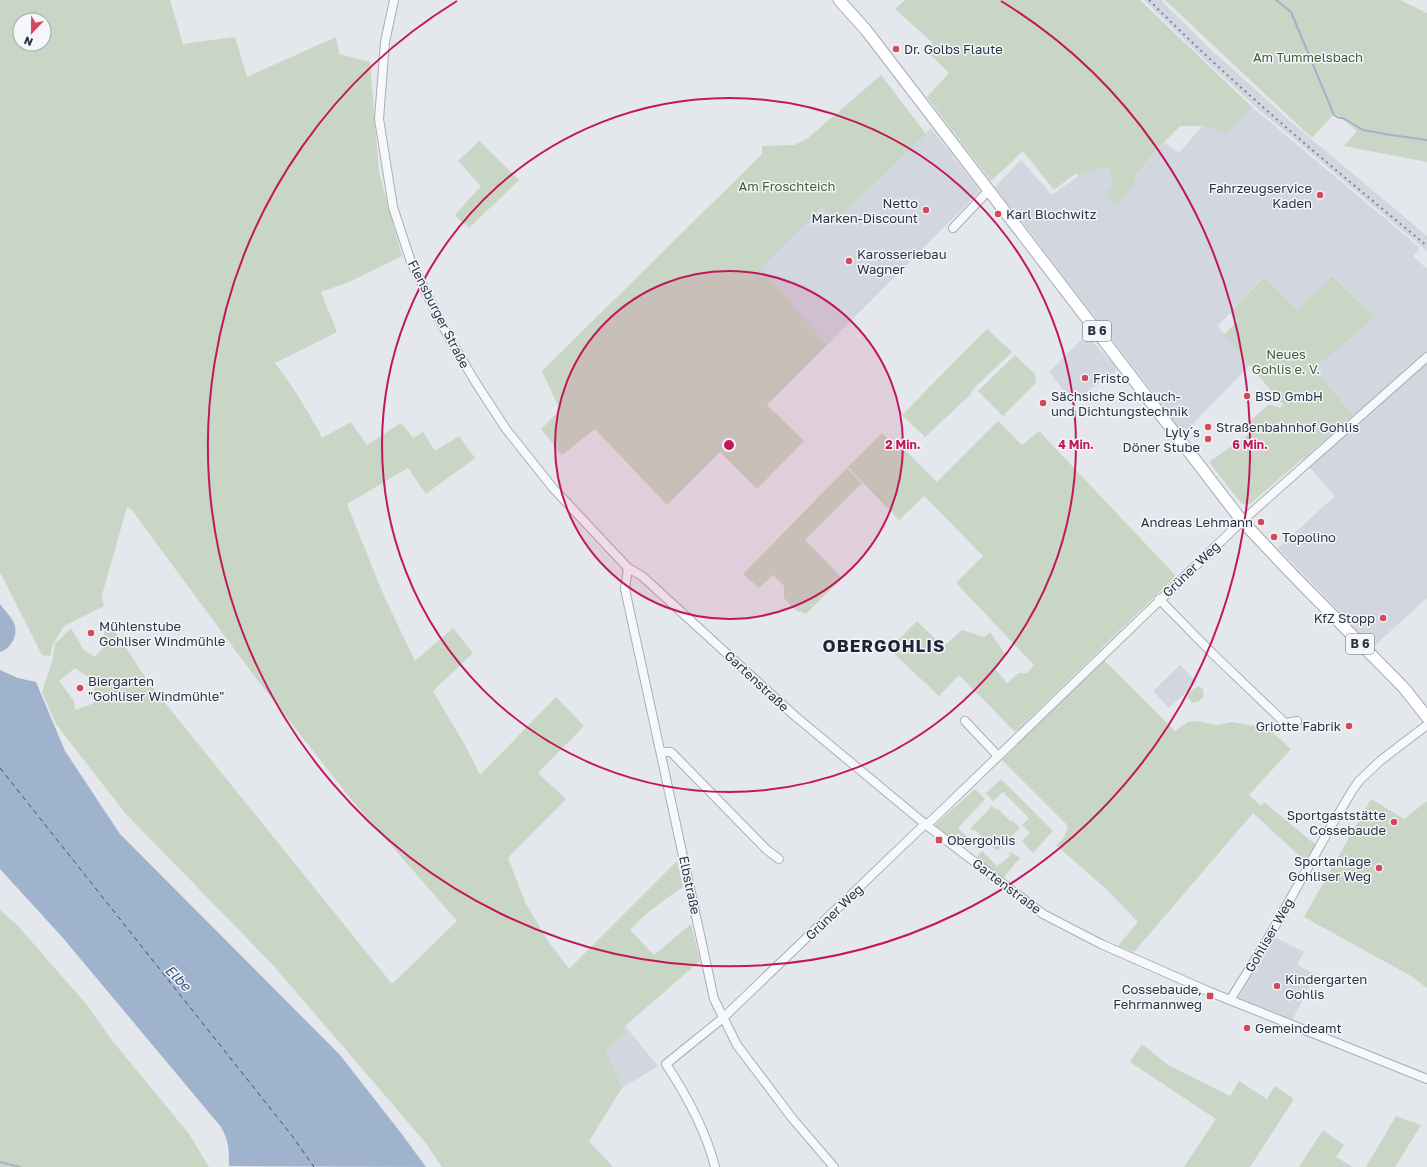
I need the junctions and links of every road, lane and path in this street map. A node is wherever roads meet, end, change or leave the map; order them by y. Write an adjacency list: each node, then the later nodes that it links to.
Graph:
1 (394, 0): 7 (street, Flensburger Straße)
2 (839, 0): 3 (main road, B 6)
3 (989, 190): 4 (street); 6 (main road, B 6)
4 (954, 228)
5 (1427, 357): 6 (street, Grüner Weg)
6 (1242, 520): 9 (street, Grüner Weg); 10 (main road, B 6)
7 (617, 557): 8 (street, Gartenstraße)
8 (628, 568): 14 (street, Elbstraße); 16 (street, Gartenstraße)
9 (1159, 599): 12 (street); 15 (street, Grüner Weg)
10 (1427, 717)
11 (965, 721): 15 (street)
12 (1297, 721)
13 (1427, 724): 18 (street, Gohliser Weg)
14 (661, 752): 17 (street); 19 (street, Elbstraße)
15 (998, 756): 16 (street, Grüner Weg)
16 (925, 824): 18 (street, Gartenstraße); 19 (street, Grüner Weg)
17 (779, 859)
18 (1230, 1000): 20 (street, Gartenstraße)
19 (724, 1018): 21 (street, Grüner Weg); 22 (street, Elbstraße)
20 (1427, 1079)
21 (716, 1167)
22 (834, 1167)

